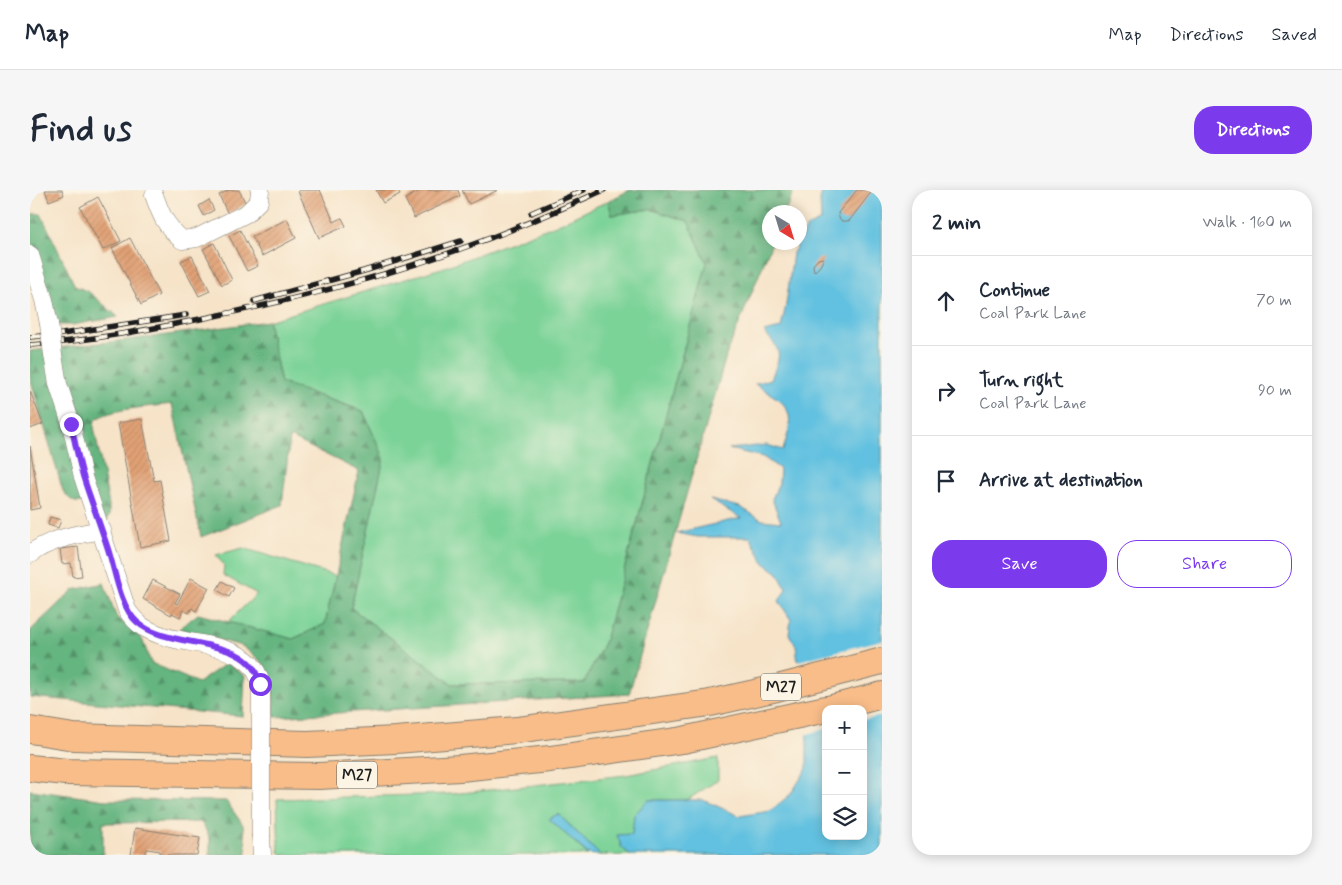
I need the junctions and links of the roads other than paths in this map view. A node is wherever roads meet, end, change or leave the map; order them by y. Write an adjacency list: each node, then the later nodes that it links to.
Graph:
1 (260, 190): 2 (street)
2 (154, 195)
3 (30, 255): 4 (street, bridge)
4 (102, 530): 5 (street); 12 (street, bridge)
5 (30, 554)
6 (882, 661): 10 (highway, M27)
7 (882, 695): 8 (highway, M27)
8 (843, 705)
9 (822, 710): 11 (highway, M27)
10 (30, 730)
11 (30, 768)
12 (262, 855)

